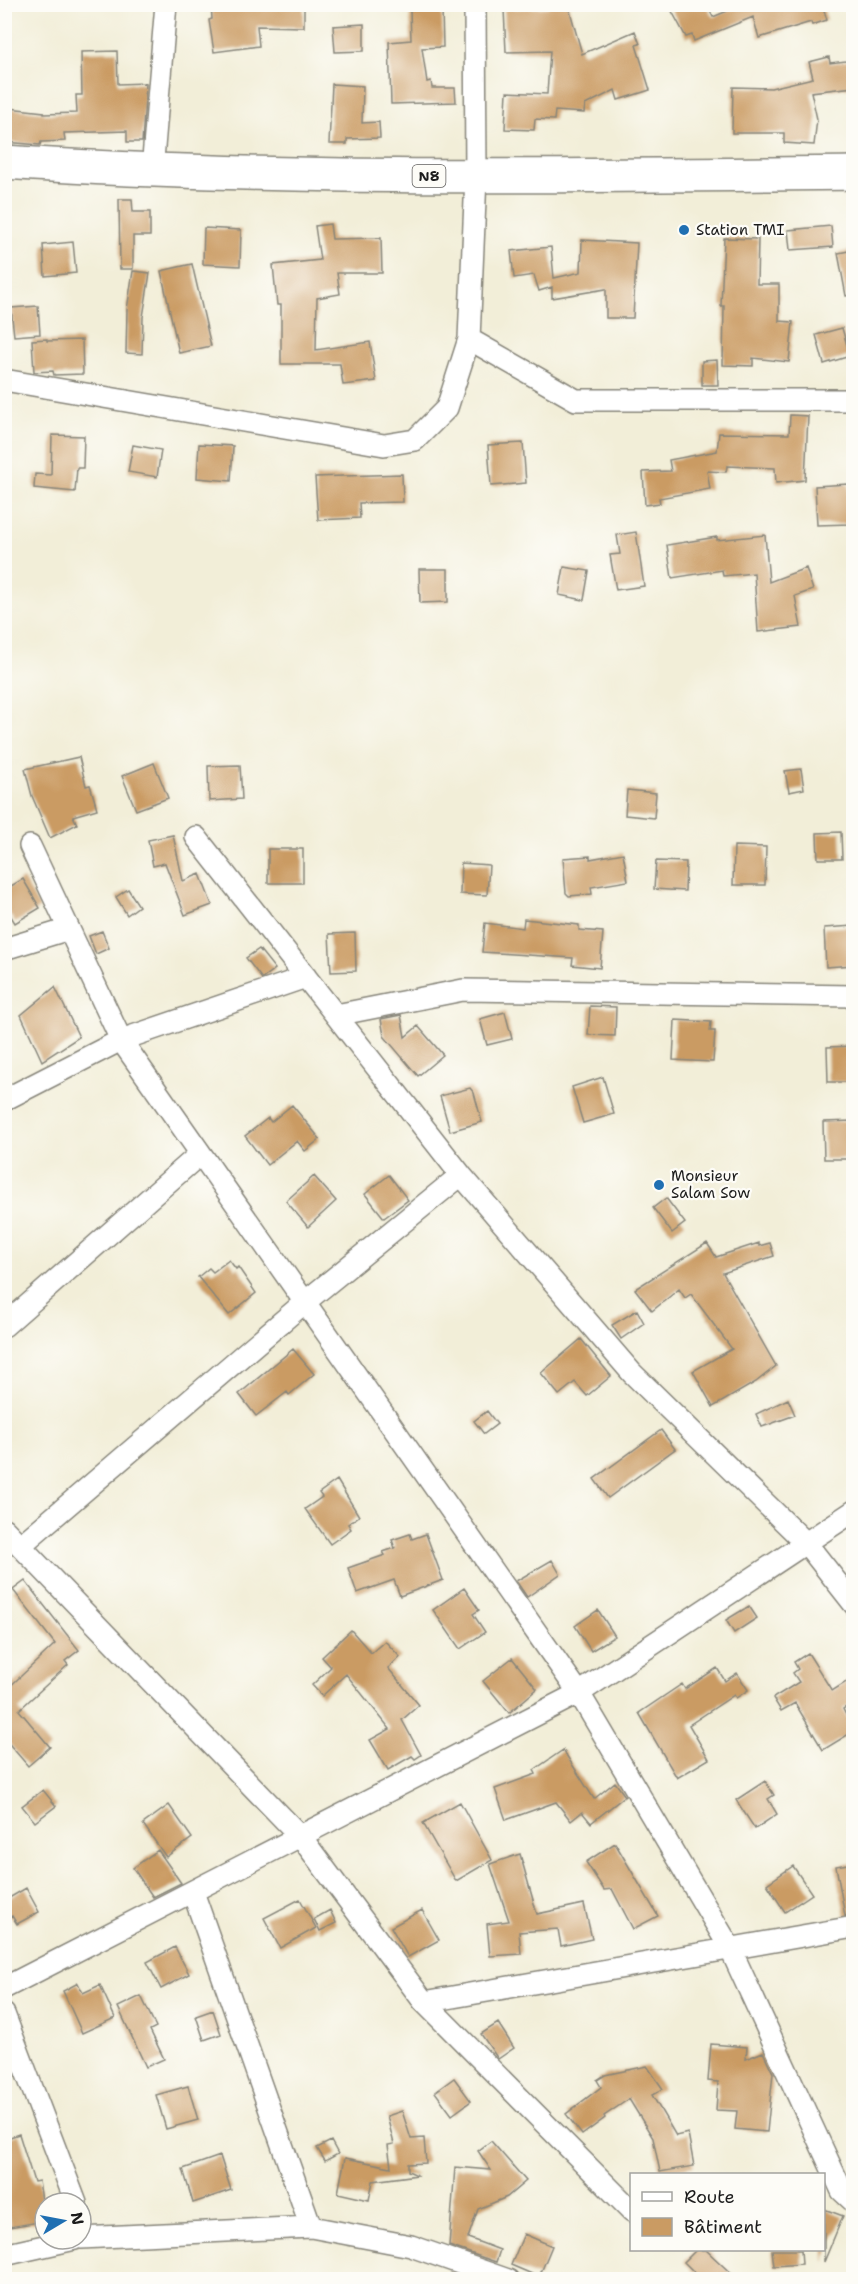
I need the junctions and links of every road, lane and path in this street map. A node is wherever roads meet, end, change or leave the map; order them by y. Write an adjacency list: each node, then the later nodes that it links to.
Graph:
1 (166, 4): 4 (street)
2 (475, 4): 6 (street)
3 (4, 162): 4 (main road, N8)
4 (152, 171): 6 (main road, N8)
5 (854, 173): 6 (main road, N8)
6 (476, 177): 7 (street)
7 (469, 339): 8 (street); 9 (street)
8 (4, 380)
9 (854, 400)
10 (196, 837): 14 (street)
11 (30, 846): 12 (street)
12 (69, 929): 13 (street); 17 (street)
13 (4, 949)
14 (306, 977): 16 (street); 17 (street)
15 (854, 996): 16 (street)
16 (336, 1015): 20 (street)
17 (121, 1040): 18 (street); 19 (street)
18 (4, 1100)
19 (200, 1154): 21 (street); 22 (street)
20 (461, 1175): 21 (street); 25 (street)
21 (305, 1302): 26 (street); 30 (street)
22 (4, 1326)
23 (854, 1511): 25 (street)
24 (4, 1529): 26 (street)
25 (806, 1543): 27 (street); 30 (street)
26 (21, 1545): 31 (street)
27 (831, 1574): 28 (street); 29 (street)
28 (854, 1574)
29 (854, 1604)
30 (579, 1694): 31 (street); 34 (street)
31 (301, 1837): 32 (street); 36 (street)
32 (193, 1892): 35 (street); 41 (street)
33 (854, 1927): 34 (street)
34 (730, 1948): 36 (street); 39 (street)
35 (4, 1988)
36 (424, 2002): 40 (street)
37 (4, 2014): 38 (street)
38 (71, 2191)
39 (840, 2196)
40 (630, 2209)
41 (311, 2227): 42 (street); 45 (street)
42 (93, 2236)
43 (33, 2248): 44 (street)
44 (4, 2255)
45 (508, 2280)

